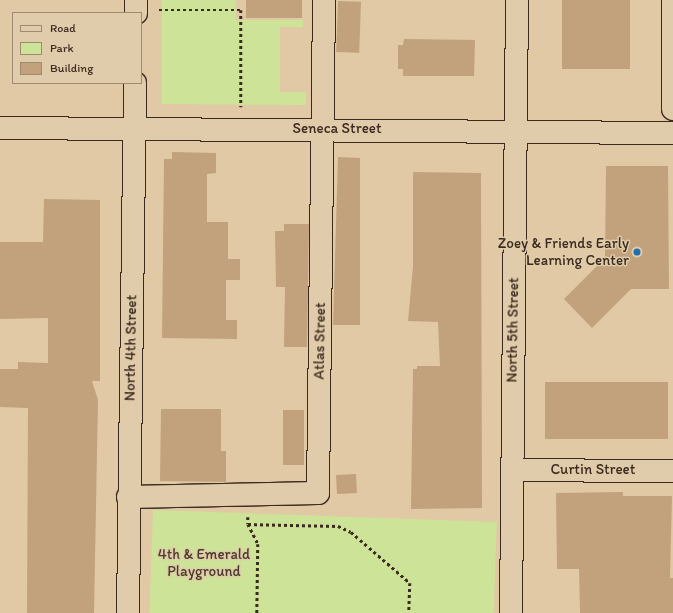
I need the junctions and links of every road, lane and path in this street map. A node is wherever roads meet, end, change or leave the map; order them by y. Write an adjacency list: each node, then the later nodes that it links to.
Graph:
1 (136, 0): 6 (street)
2 (324, 0): 12 (street, Atlas Street)
3 (517, 0): 13 (street, North 5th Street)
4 (673, 0): 9 (street)
5 (159, 10): 8 (path)
6 (136, 12)
7 (135, 84): 11 (street, North 4th Street)
8 (240, 107)
9 (673, 109)
10 (0, 128): 11 (street, Seneca Street)
11 (134, 129): 12 (street, Seneca Street); 18 (street, North 4th Street)
12 (323, 129): 13 (street, Seneca Street); 17 (street, Atlas Street)
13 (515, 130): 14 (street, Seneca Street); 15 (street, North 5th Street)
14 (673, 133)
15 (512, 470): 16 (street, Curtin Street); 23 (street, North 5th Street)
16 (673, 471)
17 (246, 494): 18 (street, Atlas Street); 19 (path)
18 (128, 497): 20 (street, North 4th Street)
19 (248, 524): 21 (path); 22 (path)
20 (128, 613)
21 (257, 613)
22 (409, 613)
23 (511, 613)

